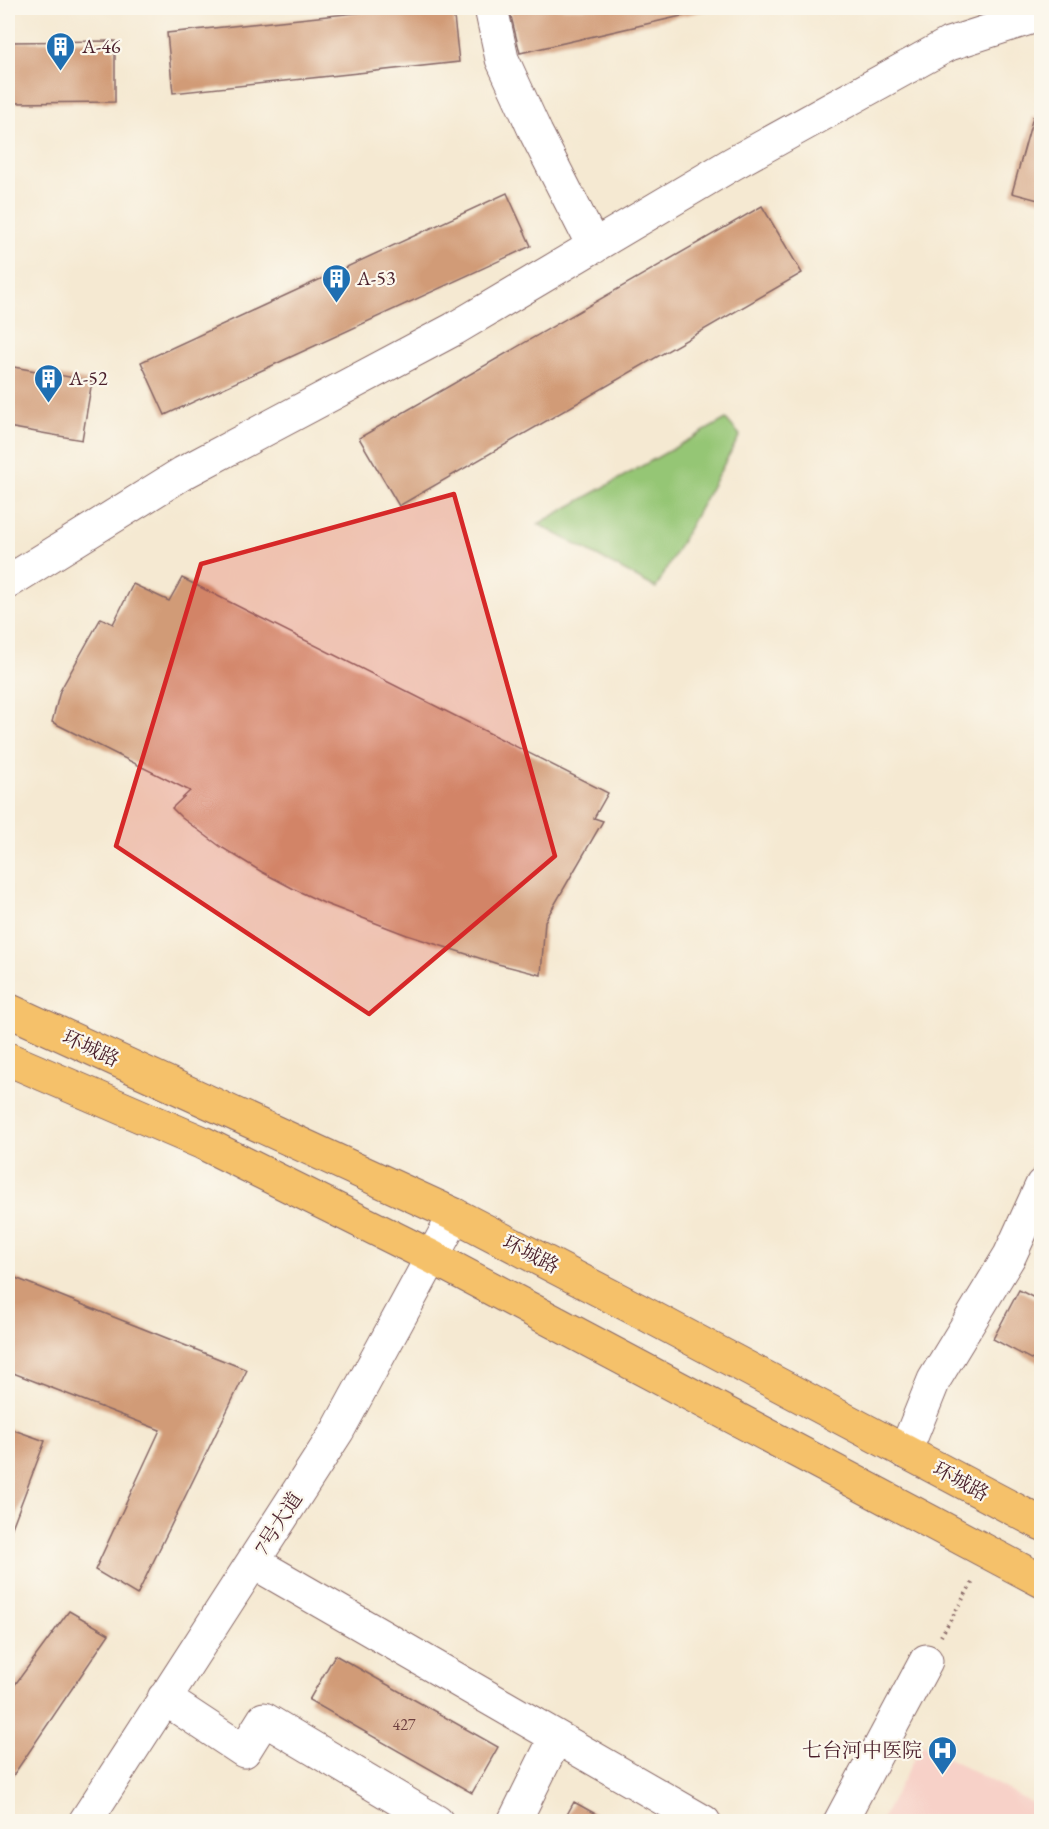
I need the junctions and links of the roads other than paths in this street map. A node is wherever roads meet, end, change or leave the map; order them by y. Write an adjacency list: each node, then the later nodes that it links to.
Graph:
1 (491, 8): 3 (street)
2 (1041, 14): 3 (street)
3 (594, 246): 4 (street)
4 (8, 582)
5 (8, 1010): 8 (main road, 环城路)
6 (8, 1059): 9 (main road)
7 (1041, 1185): 10 (street)
8 (455, 1215): 9 (street, 7号大道); 10 (main road, 环城路)
9 (432, 1257): 12 (street, 7号大道); 13 (main road)
10 (905, 1452): 11 (main road, 环城路)
11 (1041, 1524)
12 (253, 1562): 15 (street, 7号大道); 16 (street)
13 (1041, 1581)
14 (926, 1661): 21 (street)
15 (164, 1698): 17 (street, 7号大道); 18 (street)
16 (556, 1737): 19 (street); 20 (street)
17 (85, 1821)
18 (437, 1821)
19 (514, 1821)
20 (704, 1821)
21 (840, 1821)

